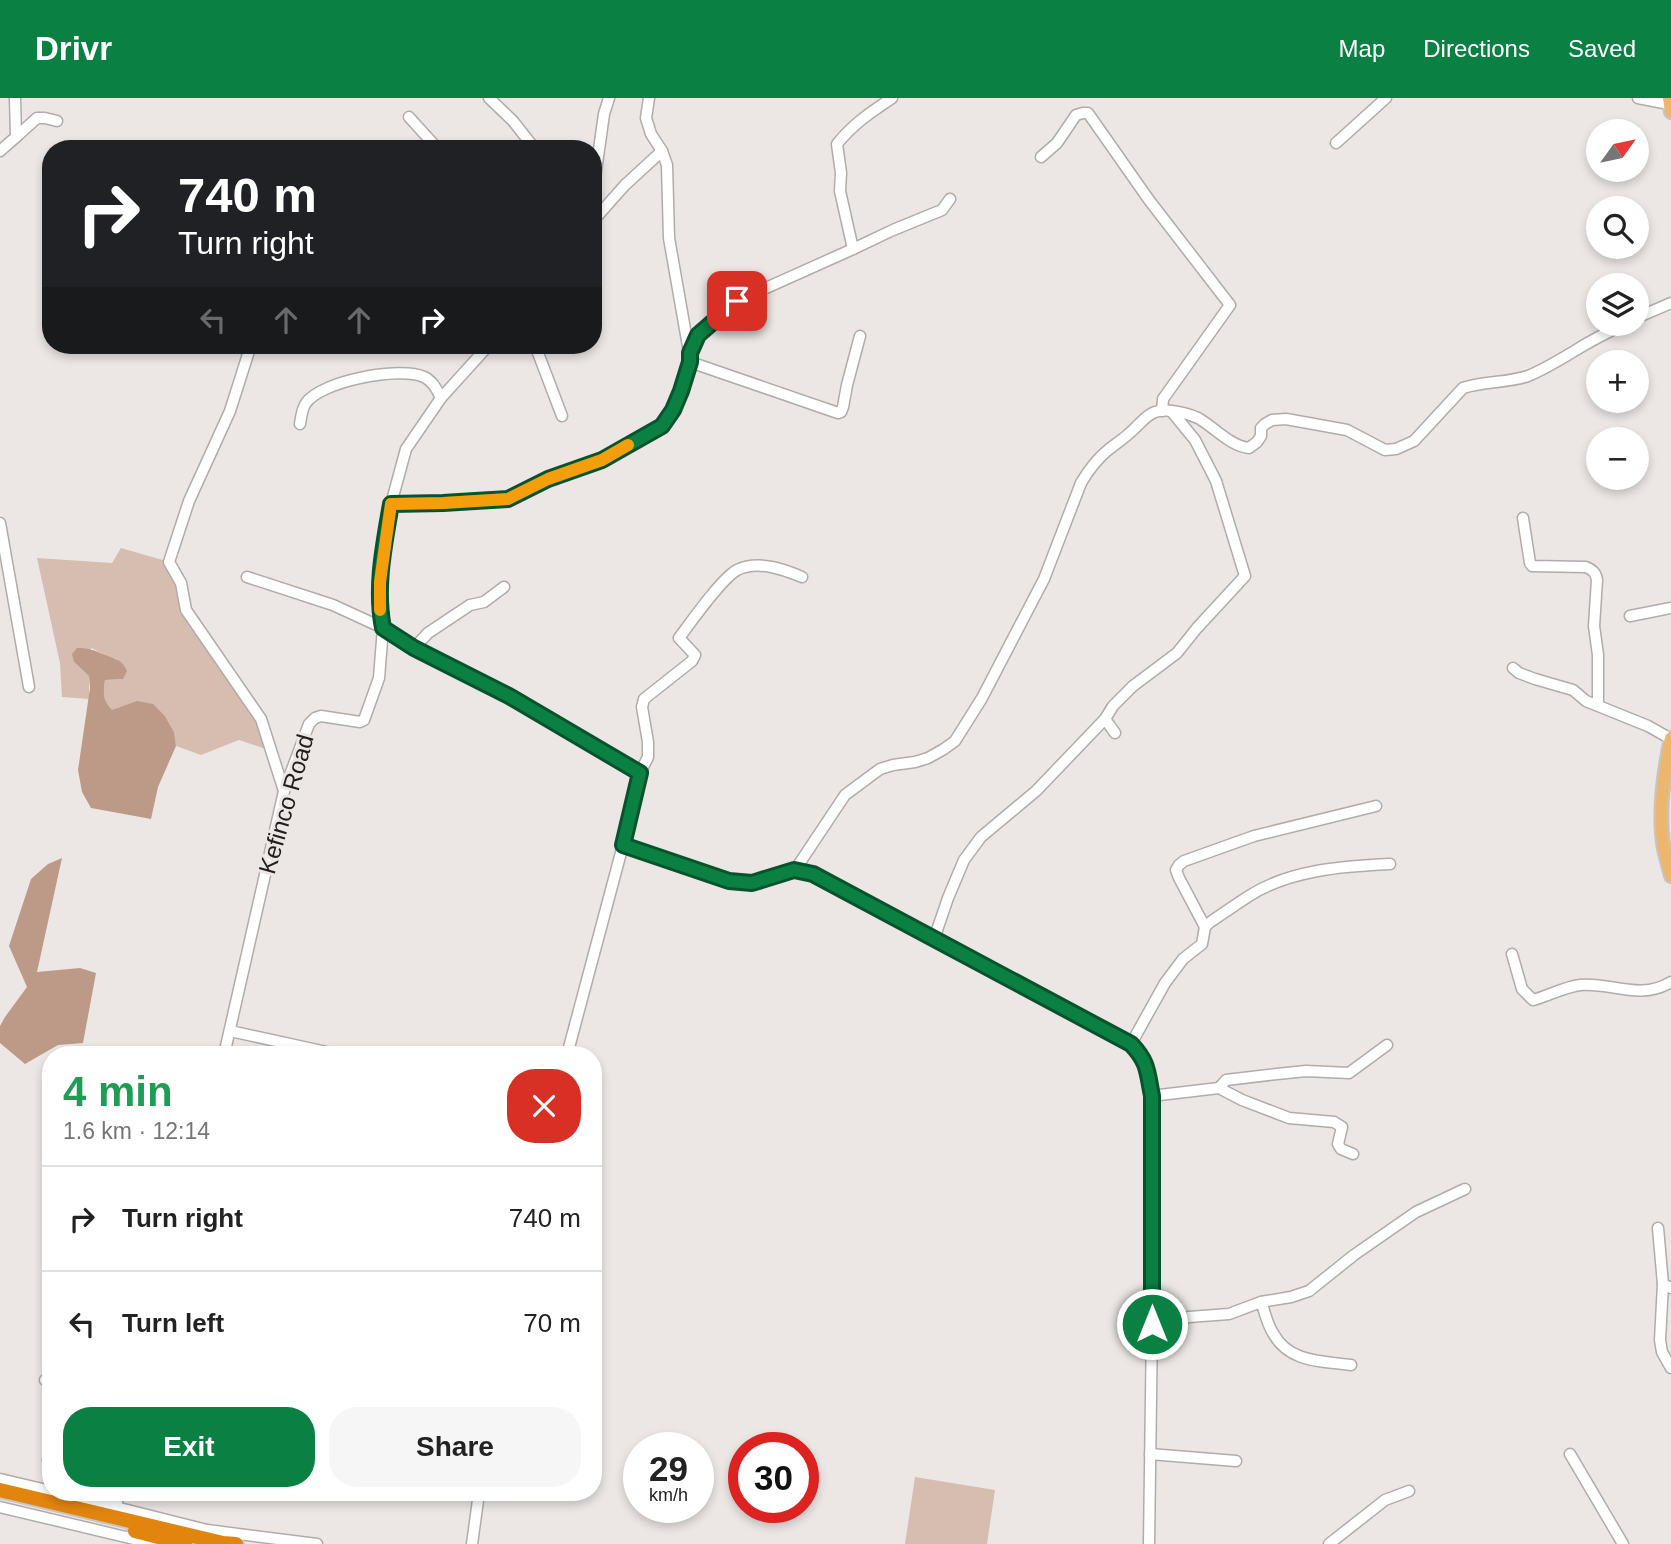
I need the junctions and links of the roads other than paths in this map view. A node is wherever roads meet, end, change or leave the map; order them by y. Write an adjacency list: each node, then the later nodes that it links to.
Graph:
1 (15, 98): 11 (street)
2 (489, 98): 13 (street)
3 (609, 98): 14 (street)
4 (649, 98): 17 (street)
5 (892, 98): 21 (street)
6 (1386, 98): 15 (street)
7 (1638, 98): 8 (street)
8 (1670, 105)
9 (409, 117): 12 (street)
10 (57, 121): 11 (street)
11 (16, 137): 16 (street)
12 (430, 140)
13 (528, 140)
14 (600, 140)
15 (1336, 142)
16 (0, 151)
17 (662, 151): 20 (street); 29 (street)
18 (1041, 157): 31 (street)
19 (950, 199): 21 (street)
20 (602, 211)
21 (853, 250): 29 (street)
22 (1671, 303): 23 (street)
23 (1649, 312)
24 (860, 336): 29 (street)
25 (1601, 336): 31 (street)
26 (248, 354): 51 (street)
27 (481, 354): 30 (street, Kefinco Road)
28 (538, 354): 32 (street)
29 (690, 357): 34 (street)
30 (441, 398): 33 (street); 34 (street, Kefinco Road)
31 (1167, 412): 47 (street); 55 (street)
32 (562, 416)
33 (300, 424)
34 (391, 504): 42 (street, Kefinco Road)
35 (1523, 518): 46 (street)
36 (0, 523): 45 (street)
37 (247, 577): 42 (street)
38 (803, 577): 50 (street)
39 (504, 587): 43 (street)
40 (1671, 608): 41 (street)
41 (1630, 616)
42 (383, 628): 43 (street); 51 (street, Kefinco Road)
43 (414, 648): 50 (street)
44 (1513, 668): 46 (street)
45 (29, 687)
46 (1598, 705): 49 (street)
47 (1105, 719): 48 (street); 58 (street)
48 (1115, 733)
49 (1671, 738): 56 (main road)
50 (640, 773): 53 (street)
51 (284, 791): 61 (street, Kefinco Road)
52 (1376, 806): 57 (street)
53 (623, 845): 55 (street); 66 (street)
54 (1390, 864): 57 (street)
55 (794, 870): 58 (street)
56 (1671, 876)
57 (1205, 927): 62 (street)
58 (933, 939): 62 (street)
59 (1512, 954): 60 (street)
60 (1671, 982)
61 (230, 1031): 64 (street, Kefinco Road); 65 (street)
62 (1131, 1044): 68 (street)
63 (1387, 1045): 67 (street)
64 (226, 1046)
65 (299, 1046)
66 (569, 1046)
67 (1219, 1088): 68 (street); 69 (street)
68 (1152, 1096): 74 (street)
69 (1353, 1154)
70 (1465, 1189): 73 (street)
71 (1658, 1228): 72 (street)
72 (1667, 1286): 76 (street)
73 (1261, 1302): 74 (street); 75 (street)
74 (1152, 1324): 77 (street)
75 (1352, 1365)
76 (1671, 1368)
77 (1150, 1454): 79 (street); 98 (street)
78 (1570, 1454): 100 (street)
79 (1236, 1461)
80 (1, 1483): 81 (street); 84 (highway)
81 (42, 1490)
82 (1409, 1491): 99 (street)
83 (0, 1499): 91 (highway)
84 (42, 1500)
85 (47, 1501): 95 (highway)
86 (94, 1501): 89 (street)
87 (117, 1501): 89 (street)
88 (479, 1501): 97 (street)
89 (116, 1506): 96 (street)
90 (0, 1507): 92 (street)
91 (139, 1532): 92 (street); 94 (highway)
92 (121, 1535): 93 (street)
93 (155, 1544)
94 (185, 1544)
95 (236, 1544)
96 (317, 1544)
97 (472, 1544)
98 (1149, 1544)
99 (1329, 1544)
100 (1623, 1544)

